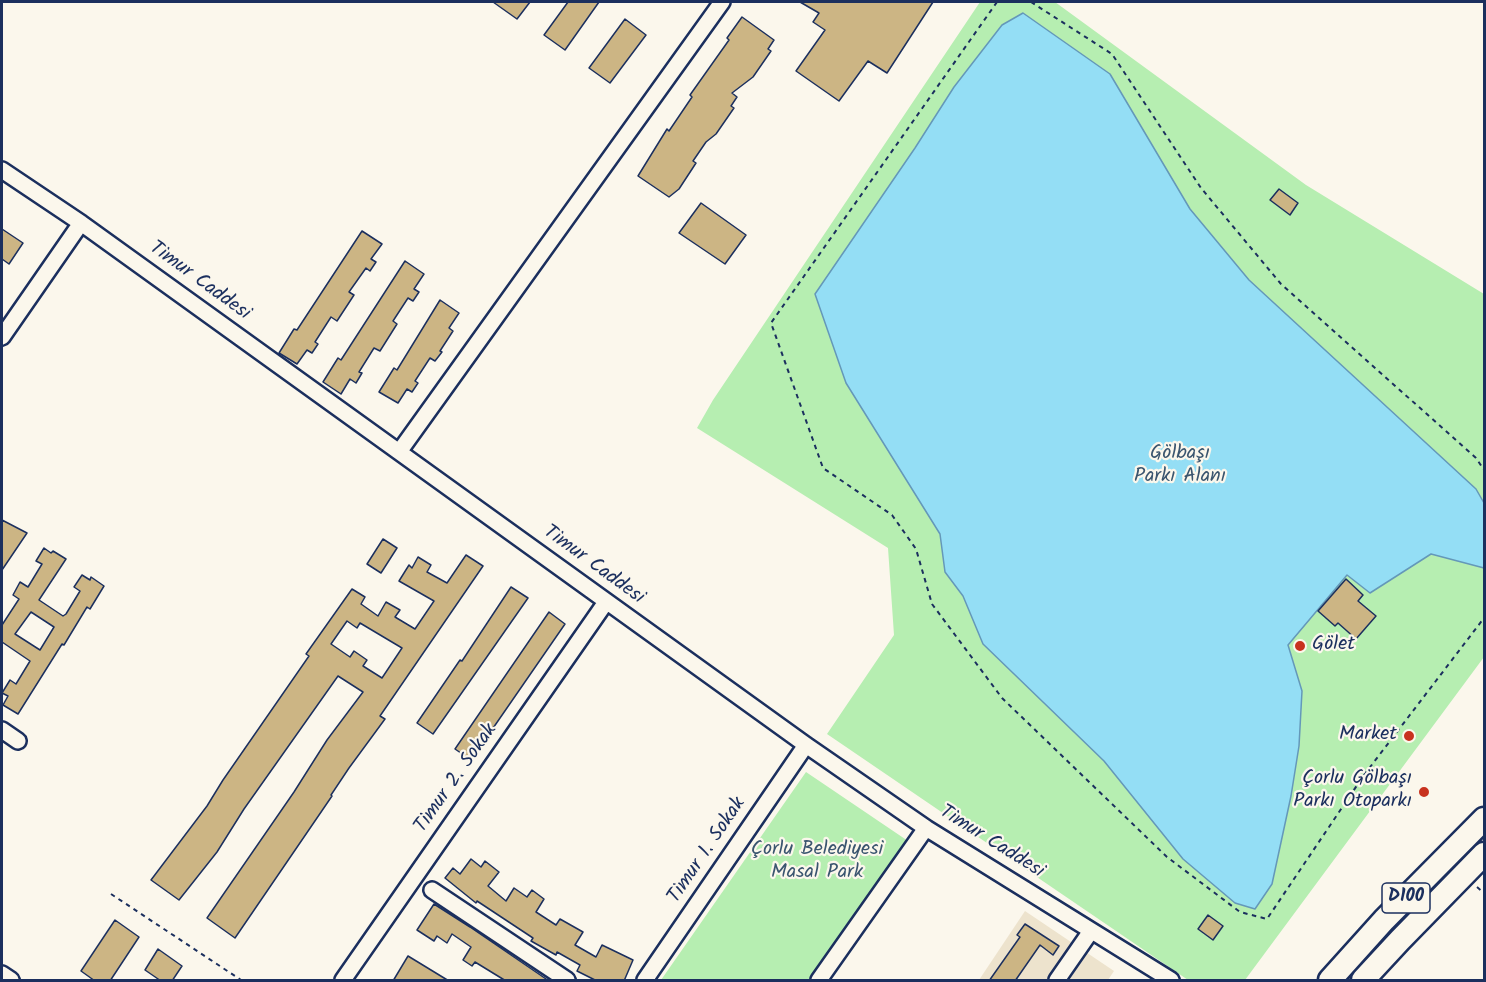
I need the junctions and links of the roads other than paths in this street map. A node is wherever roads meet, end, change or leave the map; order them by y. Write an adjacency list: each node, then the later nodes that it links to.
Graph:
1 (722, 2): 5 (street)
2 (2, 170): 3 (street, Timur Caddesi)
3 (81, 223): 4 (street); 5 (street, Timur Caddesi)
4 (2, 337)
5 (399, 452): 6 (street, Timur Caddesi)
6 (606, 602): 9 (street, Timur Caddesi); 17 (street, Timur 2. Sokak)
7 (2, 729): 8 (street)
8 (18, 741)
9 (806, 745): 11 (street, Timur Caddesi); 19 (street, Timur 1. Sokak)
10 (1485, 819): 23 (highway, D100)
11 (926, 828): 14 (street, Timur Caddesi); 20 (street)
12 (1485, 854): 24 (highway, D100)
13 (432, 890): 18 (street)
14 (1091, 931): 21 (street); 22 (street, Timur Caddesi)
15 (2, 974): 16 (street)
16 (11, 981)
17 (343, 981)
18 (567, 981)
19 (645, 981)
20 (819, 981)
21 (1057, 981)
22 (1171, 981)
23 (1329, 981)
24 (1363, 981)

